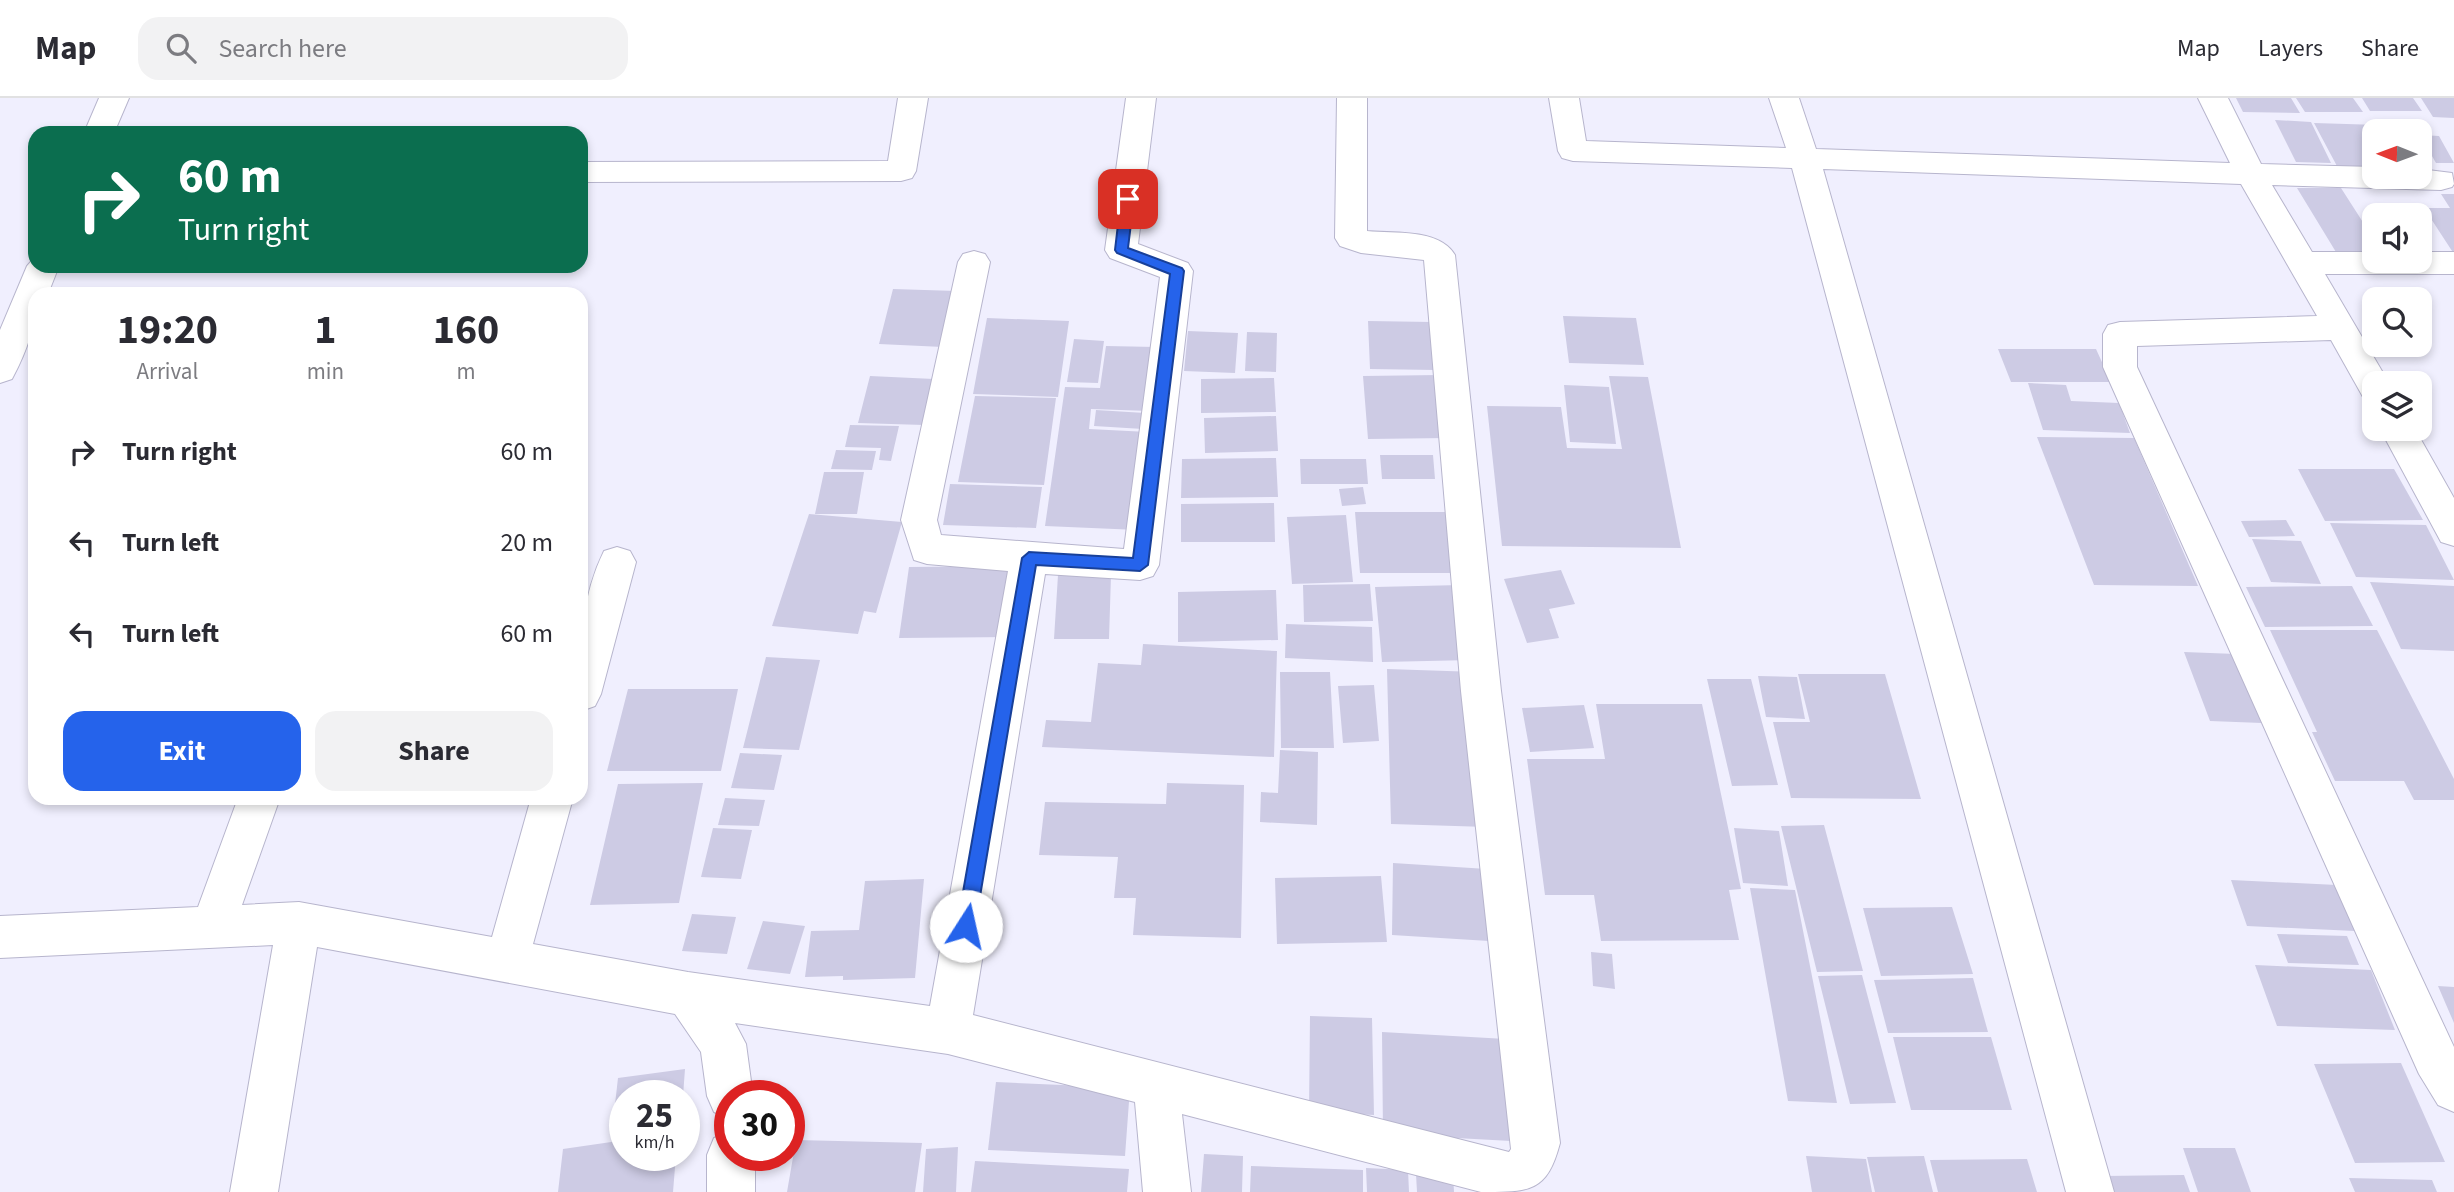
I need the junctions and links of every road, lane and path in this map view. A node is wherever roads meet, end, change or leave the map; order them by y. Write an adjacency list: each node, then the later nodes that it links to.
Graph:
1 (114, 98): 8 (street)
2 (913, 98): 10 (street)
3 (1141, 98): 22 (street)
4 (1352, 98): 34 (street)
5 (1564, 98): 9 (street)
6 (1784, 98): 9 (street)
7 (2213, 98): 11 (street)
8 (102, 126)
9 (1805, 160): 11 (street); 40 (street)
10 (588, 172)
11 (2250, 173): 12 (street); 14 (street)
12 (2441, 180)
13 (974, 262): 22 (street)
14 (2302, 263): 15 (street); 17 (street)
15 (2454, 263)
16 (28, 302): 18 (street)
17 (2341, 328): 19 (street); 35 (street)
18 (0, 370)
19 (2365, 371)
20 (2404, 441): 21 (street)
21 (2454, 531)
22 (1029, 558): 32 (street)
23 (617, 562): 24 (street)
24 (588, 668)
25 (256, 805): 28 (street)
26 (550, 805): 30 (street)
27 (299, 923): 28 (street); 30 (street); 37 (street)
28 (212, 927): 29 (street)
29 (0, 937)
30 (508, 961): 31 (street)
31 (688, 994): 32 (street); 33 (street)
32 (948, 1031): 34 (street)
33 (728, 1080)
34 (1156, 1085): 39 (street)
35 (2454, 1089)
36 (731, 1171): 38 (street)
37 (254, 1192)
38 (731, 1192)
39 (1167, 1192)
40 (2090, 1192)

